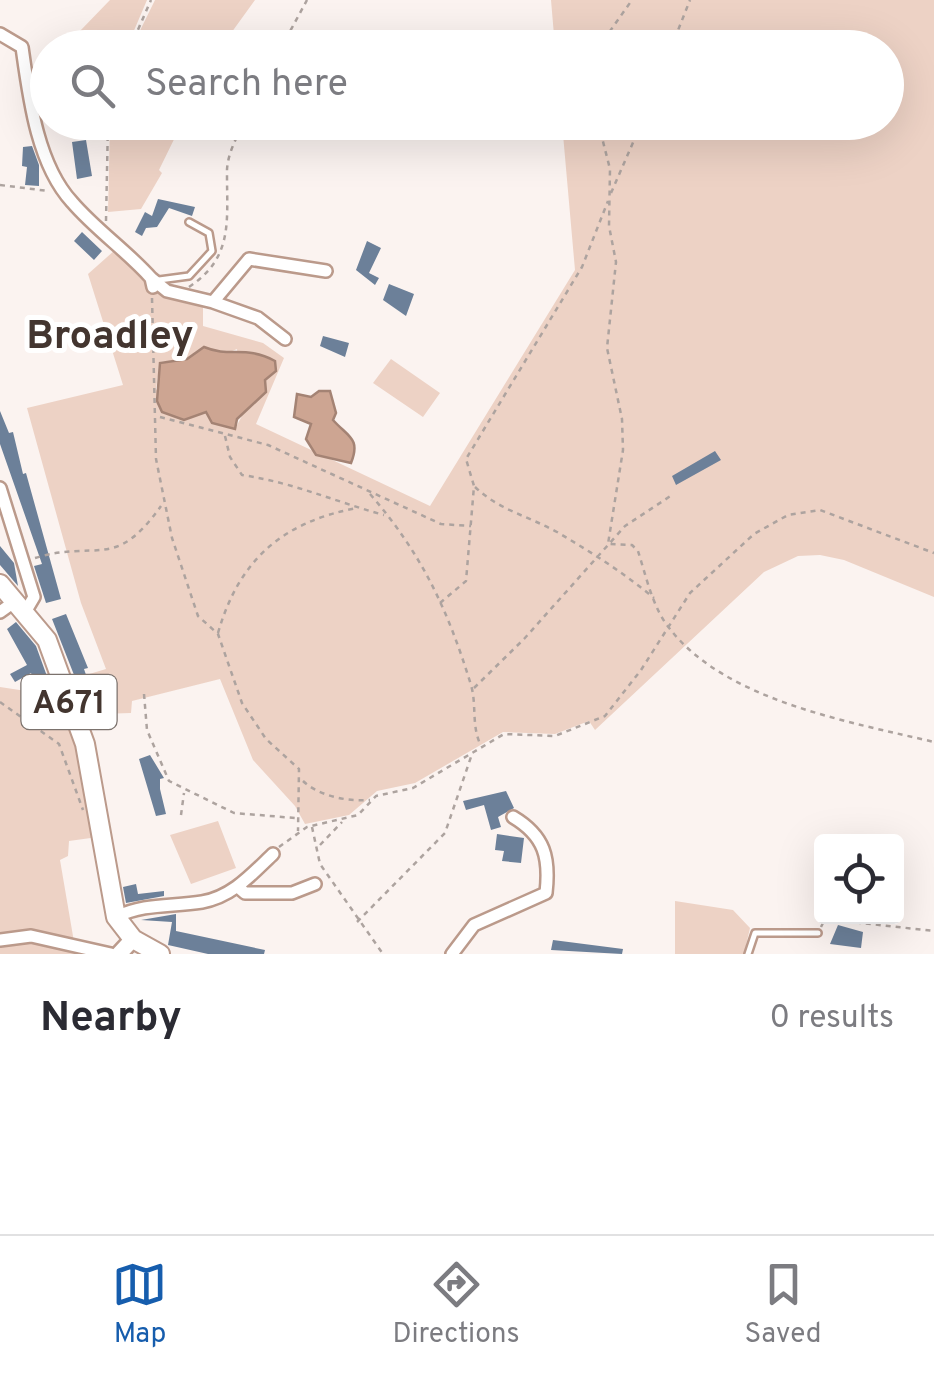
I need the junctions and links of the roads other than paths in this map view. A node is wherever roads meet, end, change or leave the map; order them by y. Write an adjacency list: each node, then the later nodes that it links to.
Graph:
1 (0, 34): 2 (street)
2 (30, 90)
3 (43, 140): 6 (street)
4 (189, 222): 6 (lane)
5 (326, 271): 7 (street)
6 (153, 282): 7 (street)
7 (212, 302): 8 (street)
8 (284, 340)
9 (0, 488): 11 (street)
10 (0, 584): 11 (main road, A671)
11 (13, 609): 16 (main road, A671)
12 (513, 818): 22 (street)
13 (273, 854): 15 (street)
14 (315, 884): 15 (street)
15 (238, 887): 16 (street)
16 (116, 917): 19 (main road, A671)
17 (818, 932): 23 (lane)
18 (0, 940): 20 (street)
19 (133, 940): 20 (main road); 21 (main road, A671)
20 (115, 954)
21 (160, 954)
22 (452, 954)
23 (748, 954)

